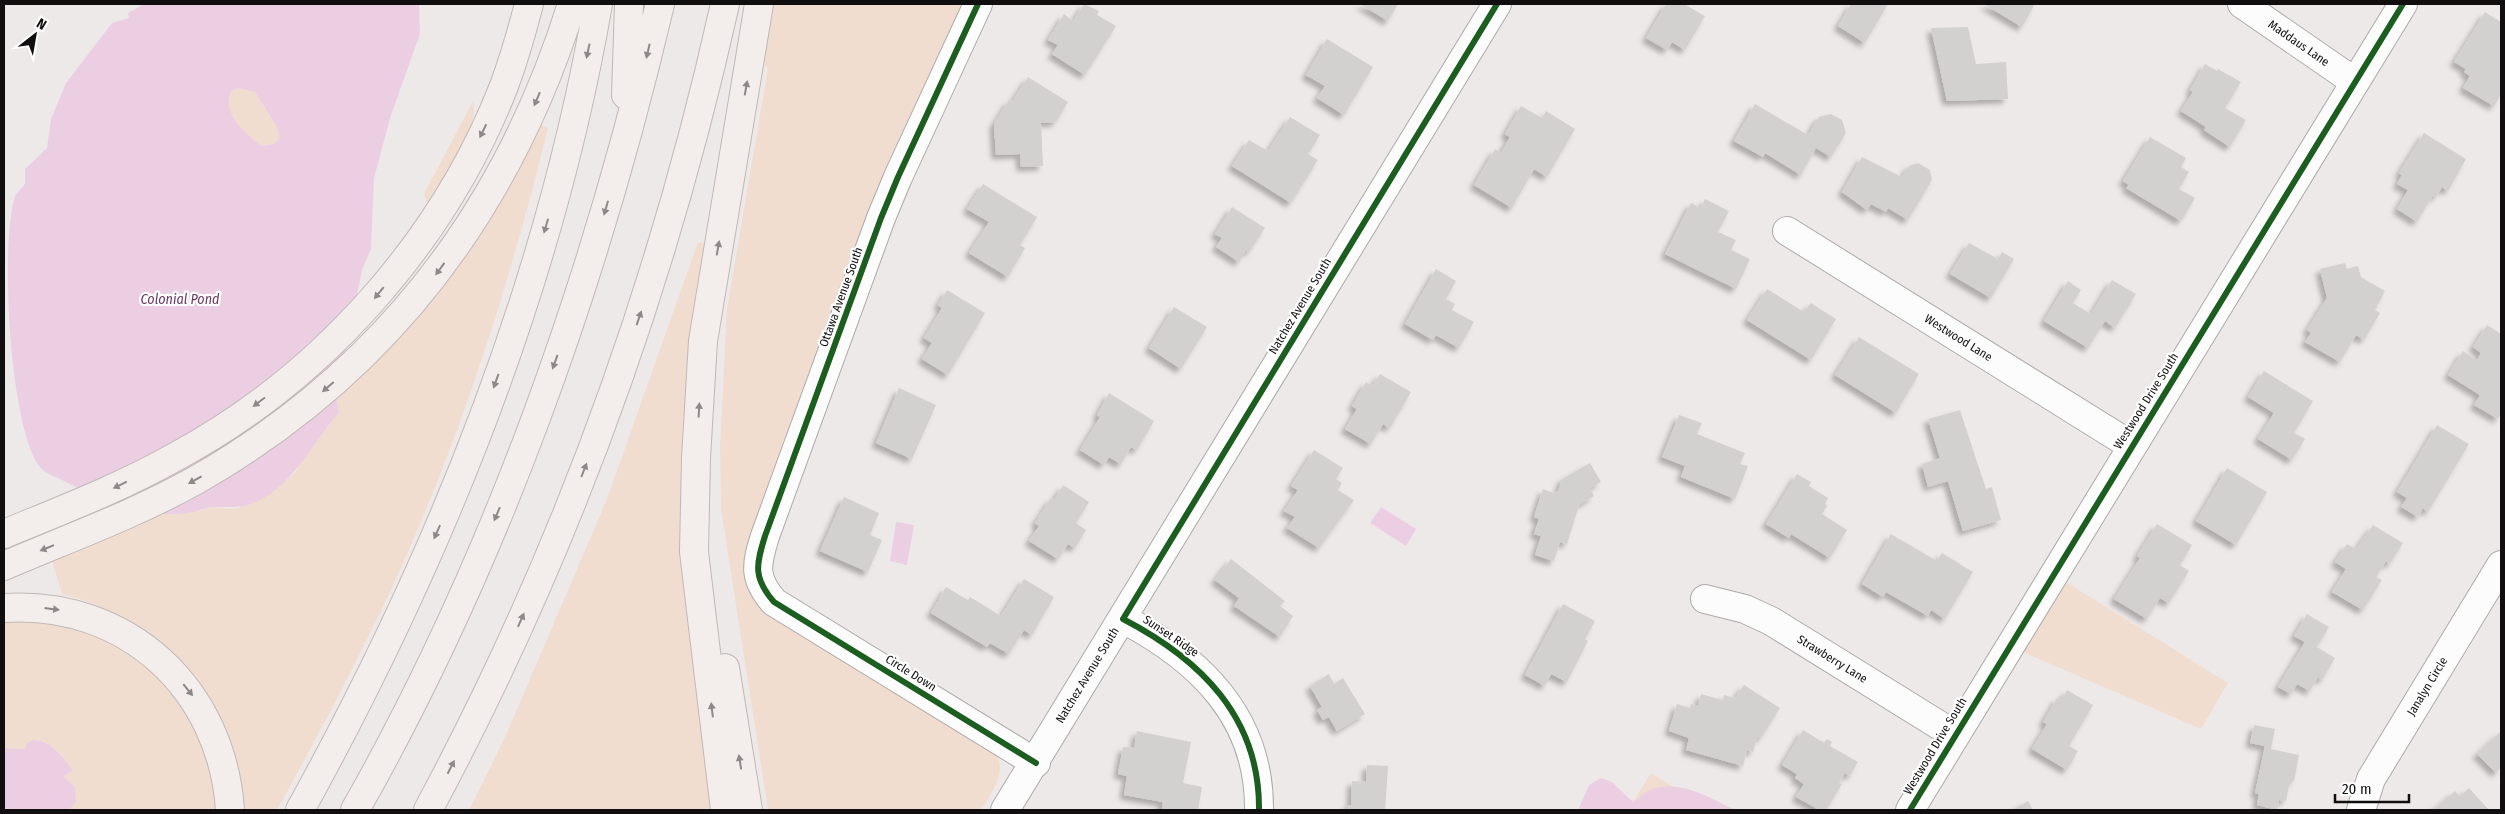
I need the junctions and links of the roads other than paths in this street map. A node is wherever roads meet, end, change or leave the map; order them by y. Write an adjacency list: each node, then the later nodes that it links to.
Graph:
1 (530, 4): 17 (highway, one-way to 17)
2 (572, 4): 18 (highway, one-way to 18)
3 (598, 4): 27 (highway, one-way to 27)
4 (630, 4): 13 (highway)
5 (660, 4): 13 (highway, one-way to 13)
6 (725, 4): 29 (highway, one-way to 6)
7 (759, 4): 16 (highway, one-way to 7)
8 (978, 4): 21 (street, Ottawa Avenue South)
9 (1497, 4): 23 (street, Natchez Avenue South)
10 (2242, 4): 12 (street, Maddaus Lane)
11 (2403, 4): 12 (street, Westwood Drive South)
12 (2355, 82): 15 (street, Westwood Drive South)
13 (624, 142): 28 (highway, one-way to 28)
14 (1787, 231): 15 (street, Westwood Lane)
15 (2132, 446): 24 (street, Westwood Drive South)
16 (696, 458): 30 (highway, one-way to 16); 31 (highway, one-way to 16)
17 (4, 534)
18 (4, 566)
19 (2497, 585): 35 (street, Janalyn Circle)
20 (1705, 599): 24 (street, Strawberry Lane)
21 (774, 602): 25 (street, Circle Down)
22 (4, 608): 26 (highway, one-way to 26)
23 (1123, 619): 25 (street, Natchez Avenue South); 33 (street, Sunset Ridge)
24 (1954, 735): 34 (street, Westwood Drive South)
25 (1036, 762): 32 (street, Natchez Avenue South)
26 (230, 810)
27 (300, 810)
28 (354, 810)
29 (428, 810)
30 (725, 810)
31 (748, 810)
32 (1005, 810)
33 (1259, 810)
34 (1910, 810)
35 (2360, 810)

